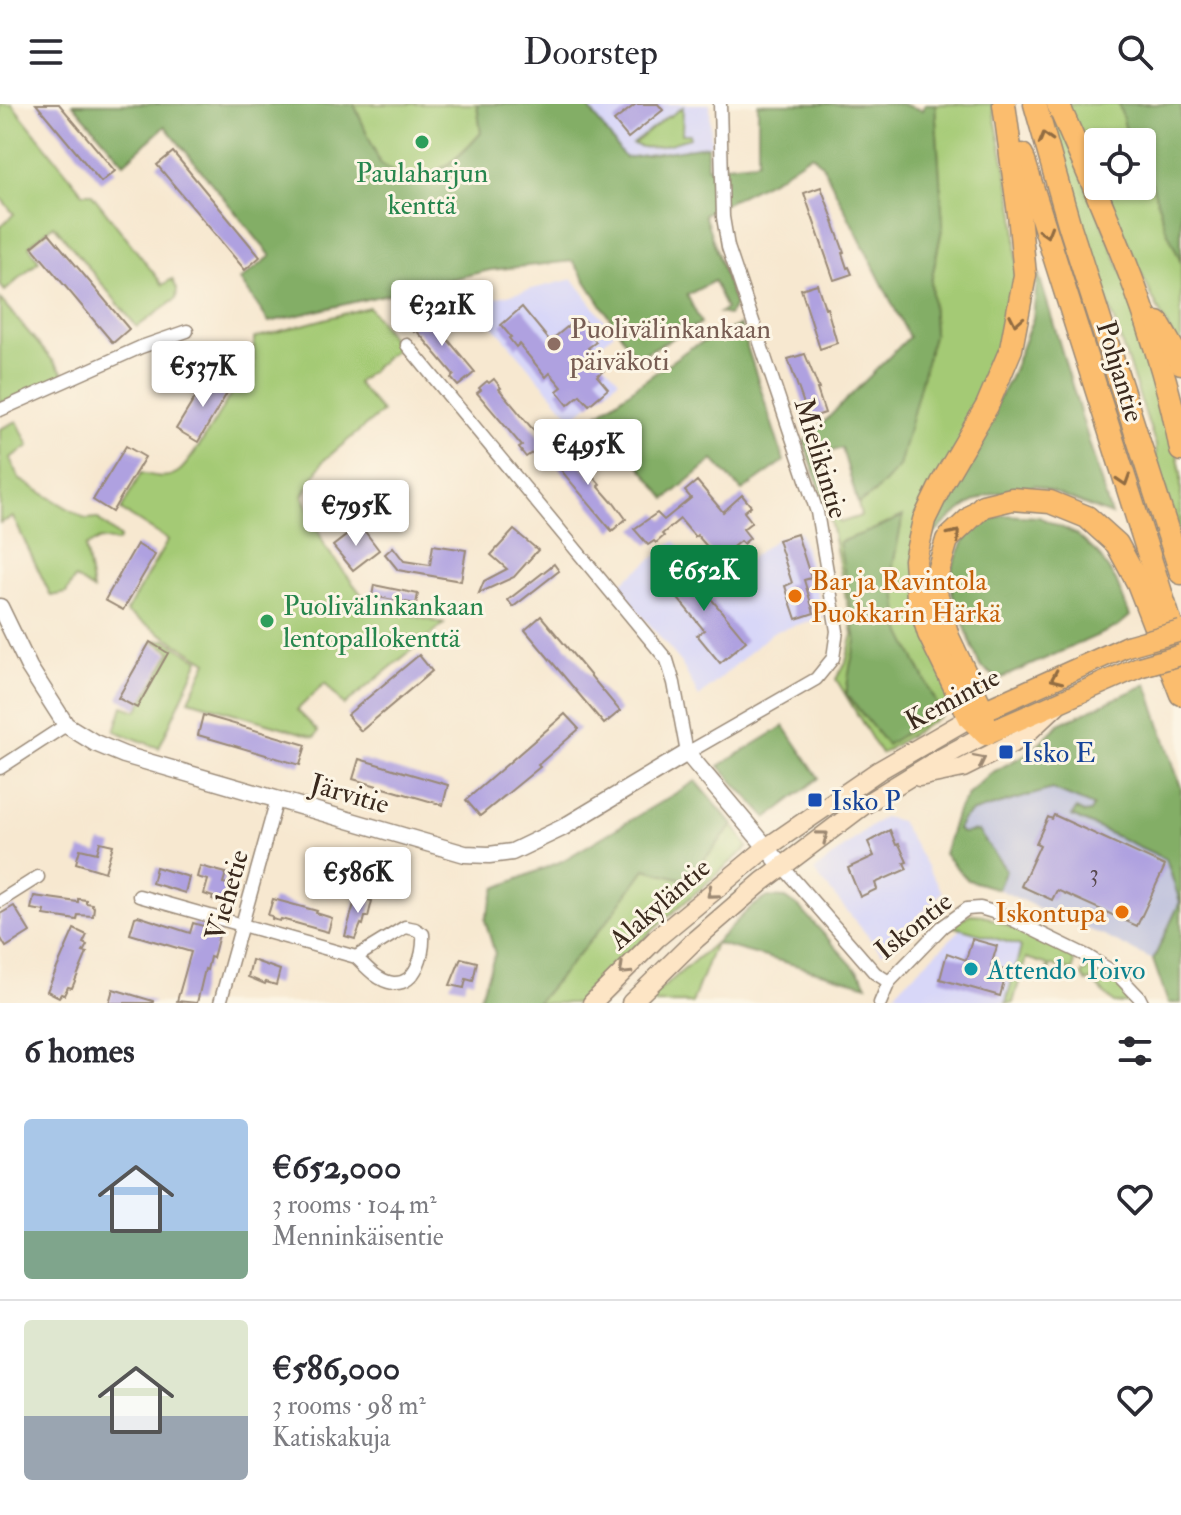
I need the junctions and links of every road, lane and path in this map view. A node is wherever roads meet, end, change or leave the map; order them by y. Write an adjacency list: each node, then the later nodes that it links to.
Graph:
1 (720, 104): 19 (street, Mielikintie)
2 (1005, 104): 14 (highway, Pohjantie, one-way to 14); 17 (highway, one-way to 17)
3 (1035, 104): 11 (highway, Pohjantie, one-way to 3)
4 (1058, 104): 5 (highway)
5 (1119, 245): 8 (highway); 10 (highway)
6 (187, 331): 9 (street)
7 (407, 345): 19 (street)
8 (1181, 363)
9 (0, 410)
10 (1181, 450)
11 (1181, 573)
12 (0, 607): 18 (street, Järvitie)
13 (1181, 631): 17 (main road, Kemintie, one-way to 17, bridge)
14 (1181, 656): 16 (main road, Kemintie, bridge)
15 (1181, 694): 17 (highway, one-way to 15)
16 (1062, 701): 17 (main road, Kemintie); 21 (main road, one-way to 16)
17 (980, 721): 21 (main road, Kemintie); 23 (main road, Kemintie)
18 (66, 725): 20 (street); 22 (street, Järvitie)
19 (687, 753): 22 (street, Järvitie); 23 (street)
20 (0, 768)
21 (905, 780): 24 (main road, Kemintie, one-way to 21)
22 (277, 799): 28 (street, Viehetie)
23 (766, 848): 24 (street); 32 (main road, Alakyläntie, one-way to 32)
24 (782, 866): 30 (street, Iskontie); 33 (main road, Alakyläntie)
25 (38, 877): 27 (street)
26 (139, 896): 28 (street)
27 (0, 901)
28 (243, 926): 29 (street); 31 (street, Viehetie)
29 (356, 957): 29 (street)
30 (889, 982): 34 (street); 35 (street, Iskontie)
31 (220, 1003)
32 (592, 1003)
33 (631, 1003)
34 (880, 1003)
35 (1142, 1003)

